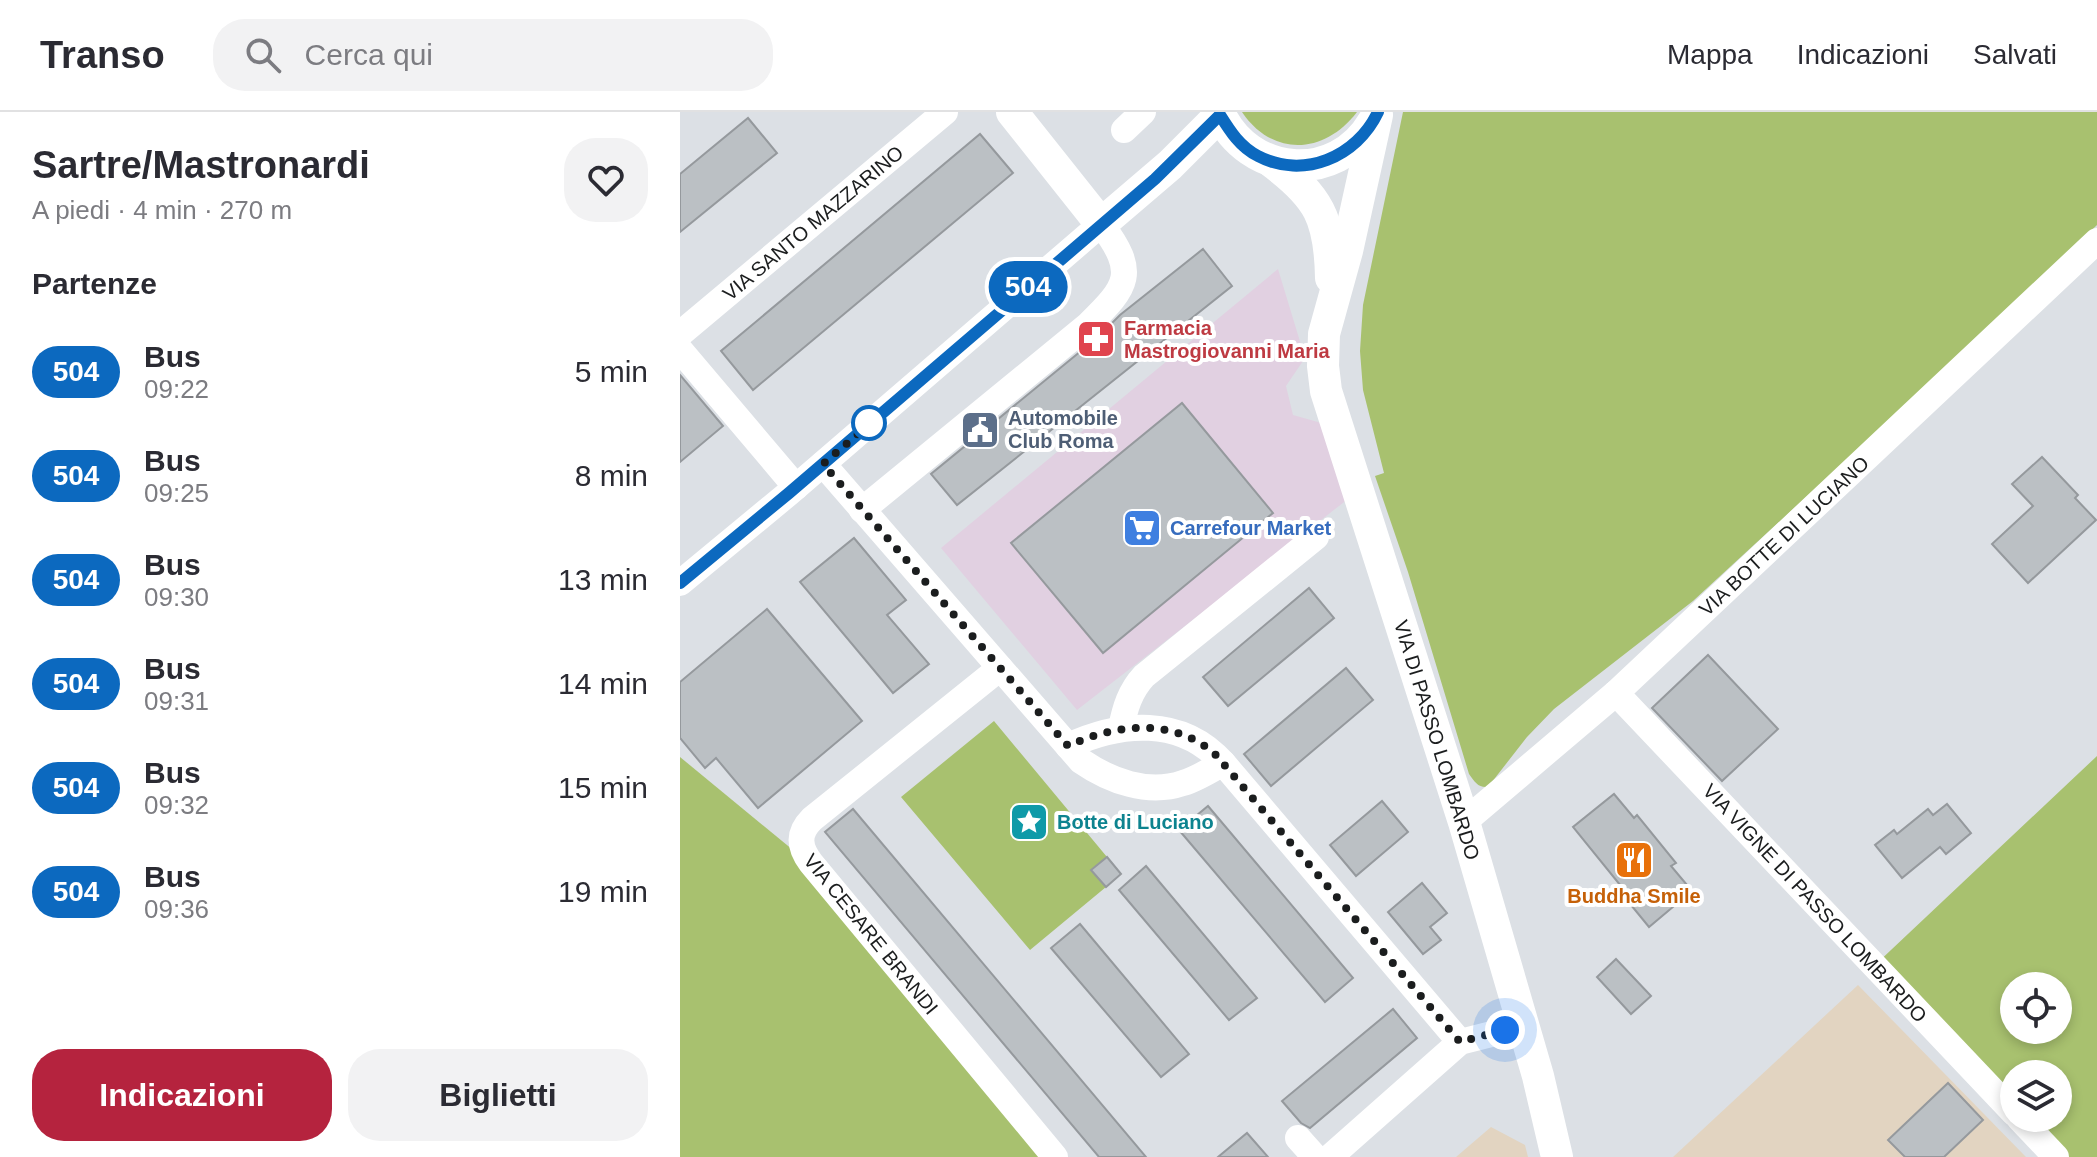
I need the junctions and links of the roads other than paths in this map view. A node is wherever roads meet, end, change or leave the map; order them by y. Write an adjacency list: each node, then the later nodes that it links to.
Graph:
1 (945, 112): 9 (street, VIA SANTO MAZZARINO)
2 (1012, 112): 6 (street)
3 (1219, 114): 5 (street, VIA DI PASSO LOMBARDO); 6 (street)
4 (1377, 114): 5 (street); 8 (street, VIA DI PASSO LOMBARDO)
5 (1270, 161): 8 (street, VIA DI PASSO LOMBARDO)
6 (1101, 224): 11 (street); 13 (street)
7 (2097, 241): 17 (street, VIA BOTTE DI LUCIANO)
8 (1327, 325): 21 (street, VIA DI PASSO LOMBARDO)
9 (680, 334)
10 (680, 350): 12 (street)
11 (823, 464): 12 (street); 13 (street)
12 (796, 487): 15 (street)
13 (862, 510): 16 (street)
14 (1316, 537): 18 (street)
15 (680, 583)
16 (1000, 668): 19 (street); 26 (street, VIA CESARE BRANDI)
17 (1616, 693): 21 (street, VIA BOTTE DI LUCIANO); 24 (street, VIA VIGNE DI PASSO LOMBARDO)
18 (1121, 728): 19 (street); 20 (street)
19 (1068, 746): 20 (street)
20 (1223, 763): 23 (street)
21 (1464, 822): 22 (street, VIA DI PASSO LOMBARDO)
22 (1523, 1026): 23 (street); 28 (street, VIA DI PASSO LOMBARDO)
23 (1460, 1042): 27 (street)
24 (2000, 1098)
25 (2032, 1132): 29 (street)
26 (1055, 1157)
27 (1330, 1157)
28 (1557, 1157)
29 (2056, 1157)

